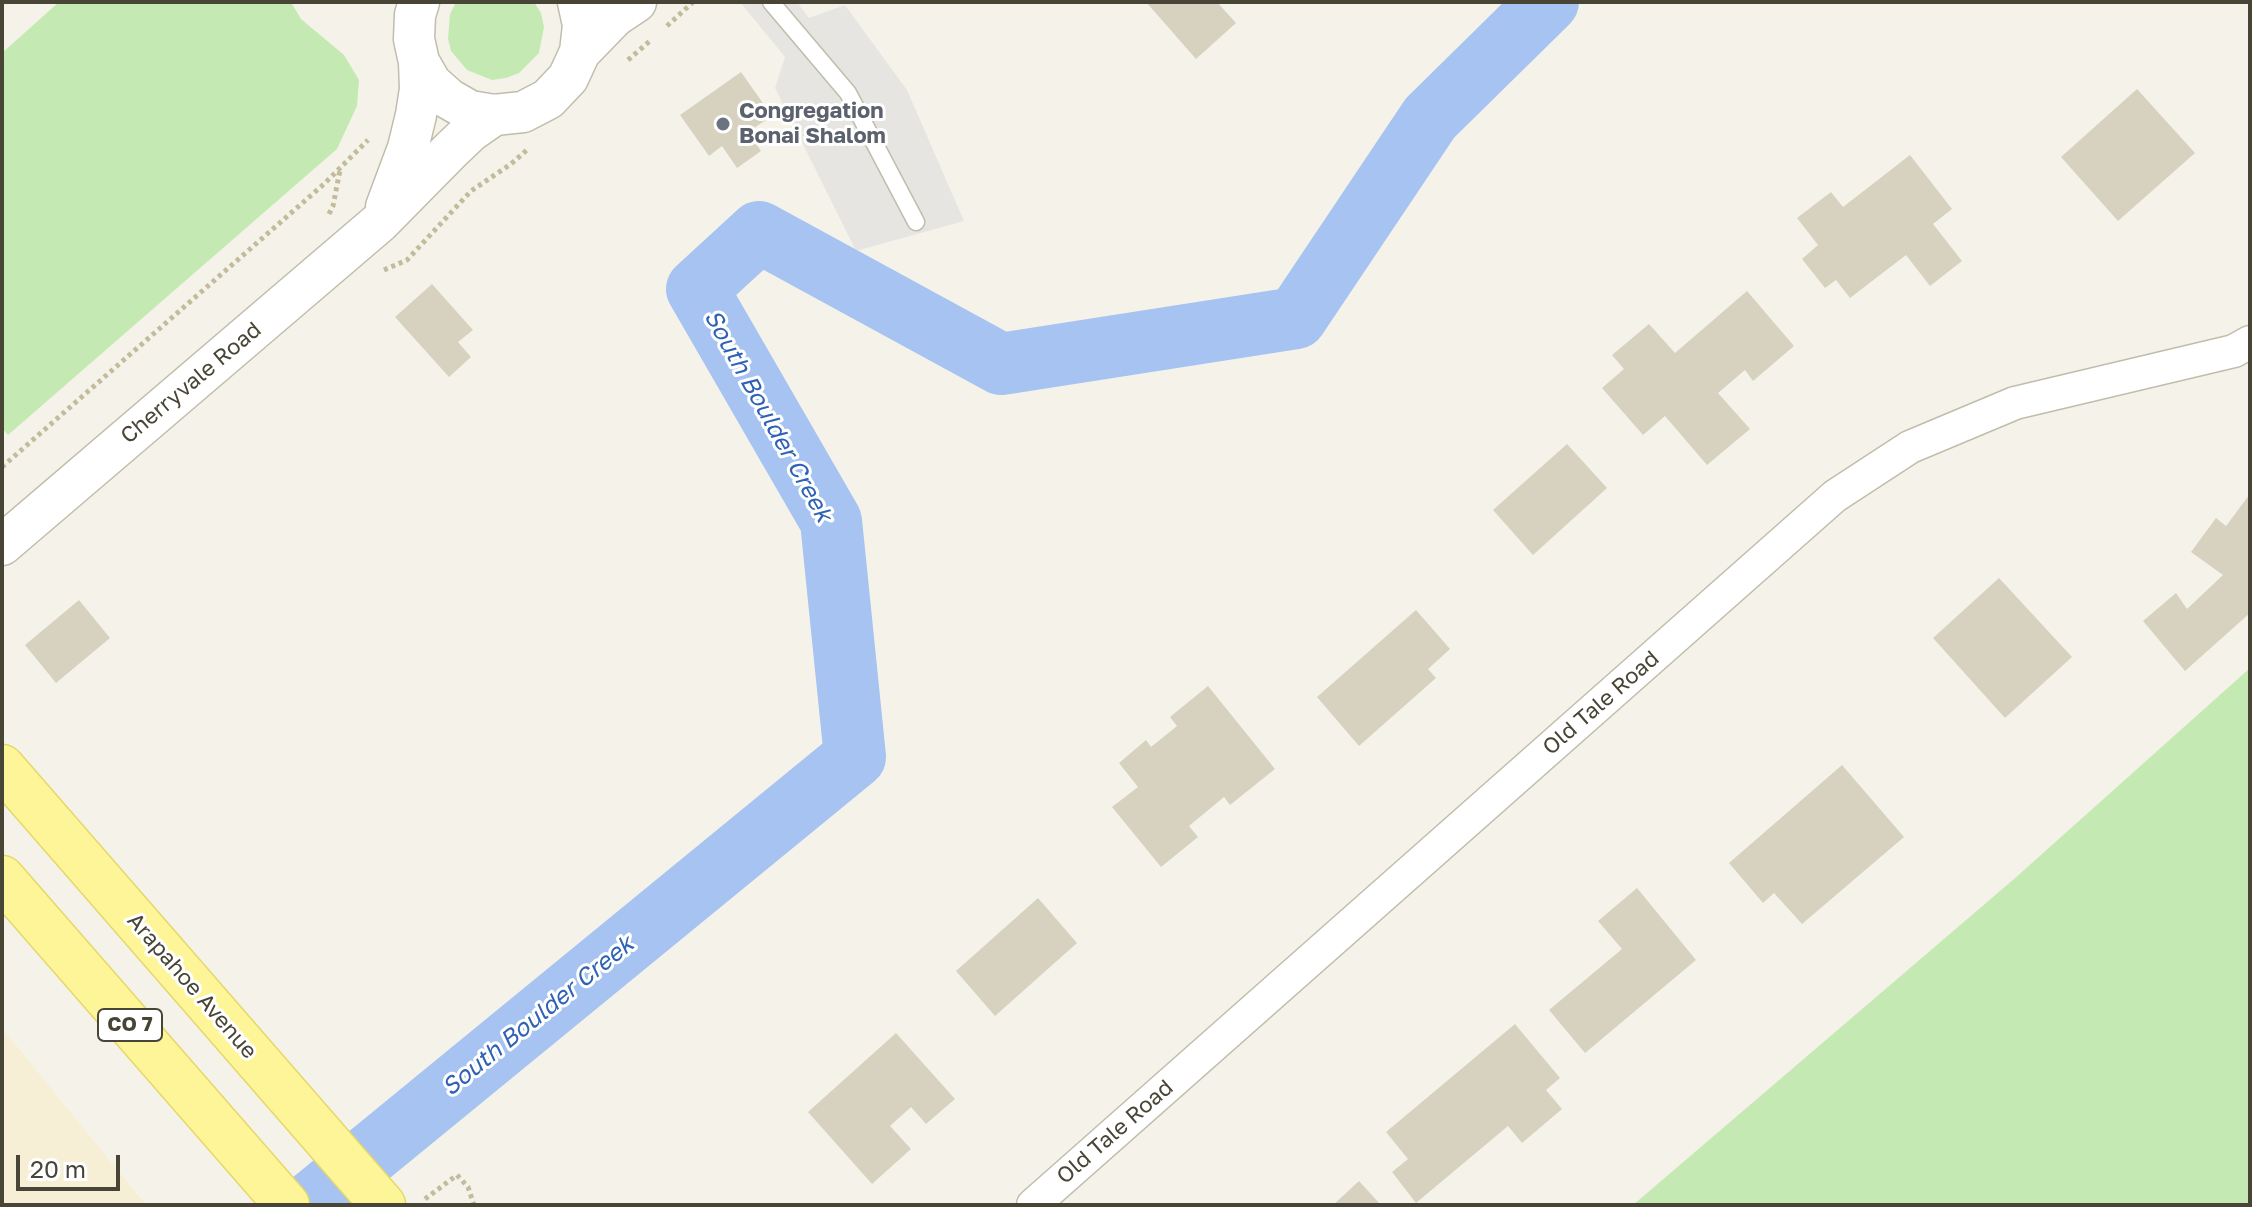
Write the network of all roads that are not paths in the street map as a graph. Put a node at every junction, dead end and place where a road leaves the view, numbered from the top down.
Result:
1 (578, 2) edge
2 (636, 2) edge
3 (771, 2) edge
4 (415, 6) edge
5 (580, 52) junction
6 (419, 62) junction
7 (494, 115) junction
8 (380, 222) junction
9 (916, 222) dead end
10 (2250, 342) edge
11 (2, 545) edge
12 (2, 767) edge
13 (2, 878) edge
14 (287, 1205) edge
15 (383, 1205) edge
16 (1033, 1205) edge

1 - 5 street
2 - 5 street
3 - 9 lane
4 - 6 street, Cherryvale Road
5 - 7 street
6 - 7 street
6 - 8 street, Cherryvale Road
7 - 8 street, Cherryvale Road
8 - 11 street, Cherryvale Road
10 - 16 street, Old Tale Road
12 - 15 main road, Arapahoe Avenue
13 - 14 main road, CO 7

